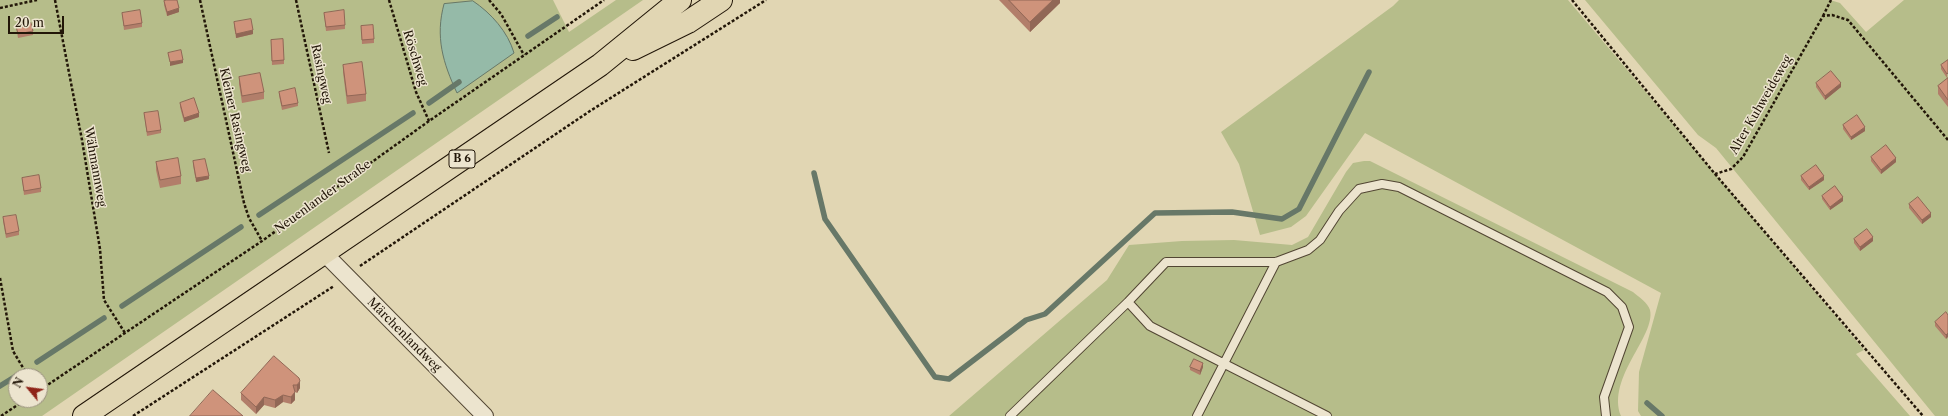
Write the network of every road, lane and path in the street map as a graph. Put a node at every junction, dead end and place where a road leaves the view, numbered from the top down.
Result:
1 (37, 0) edge
2 (55, 0) edge
3 (200, 0) edge
4 (296, 0) edge
5 (389, 0) edge
6 (489, 0) edge
7 (604, 0) edge
8 (680, 0) edge
9 (721, 0) edge
10 (766, 0) edge
11 (1572, 0) edge
12 (1831, 0) edge
13 (0, 8) edge
14 (1823, 16) junction
15 (524, 55) junction
16 (600, 65) junction
17 (429, 121) junction
18 (1948, 140) edge
19 (329, 153) dead end
20 (1715, 174) junction
21 (262, 241) junction
22 (324, 253) junction
23 (1276, 262) junction
24 (346, 276) junction
25 (0, 278) edge
26 (1128, 302) junction
27 (125, 333) junction
28 (1224, 362) junction
29 (23, 368) edge
30 (48, 385) edge
31 (13, 408) edge
32 (1323, 415) edge
33 (1, 416) edge
34 (84, 416) edge
35 (133, 416) edge
36 (485, 416) edge
37 (1010, 416) edge
38 (1197, 416) edge
39 (1606, 416) edge
40 (1923, 416) edge

1 - 13 path
2 - 27 path, Wähmannweg
3 - 21 path, Kleiner Rasingweg
4 - 19 path, Rasingweg
5 - 17 path, Röschweg
6 - 15 path
7 - 15 path, Neuenlander Straße
8 - 16 main road, B 6
9 - 16 main road, B 6
10 - 24 path
11 - 20 path
12 - 14 path, Alter Kuhweideweg
14 - 18 path
14 - 20 path, Alter Kuhweideweg
15 - 17 path, Neuenlander Straße
16 - 22 main road, B 6
17 - 21 path, Neuenlander Straße
20 - 40 path
21 - 27 path, Neuenlander Straße
22 - 24 street, Märchenlandweg
22 - 34 main road, B 6
23 - 26 lane
23 - 28 lane
23 - 39 lane
24 - 35 path
24 - 36 street, Märchenlandweg
25 - 29 path
26 - 28 lane
26 - 37 lane
27 - 30 path, Neuenlander Straße
28 - 32 lane
28 - 38 lane
31 - 33 path

